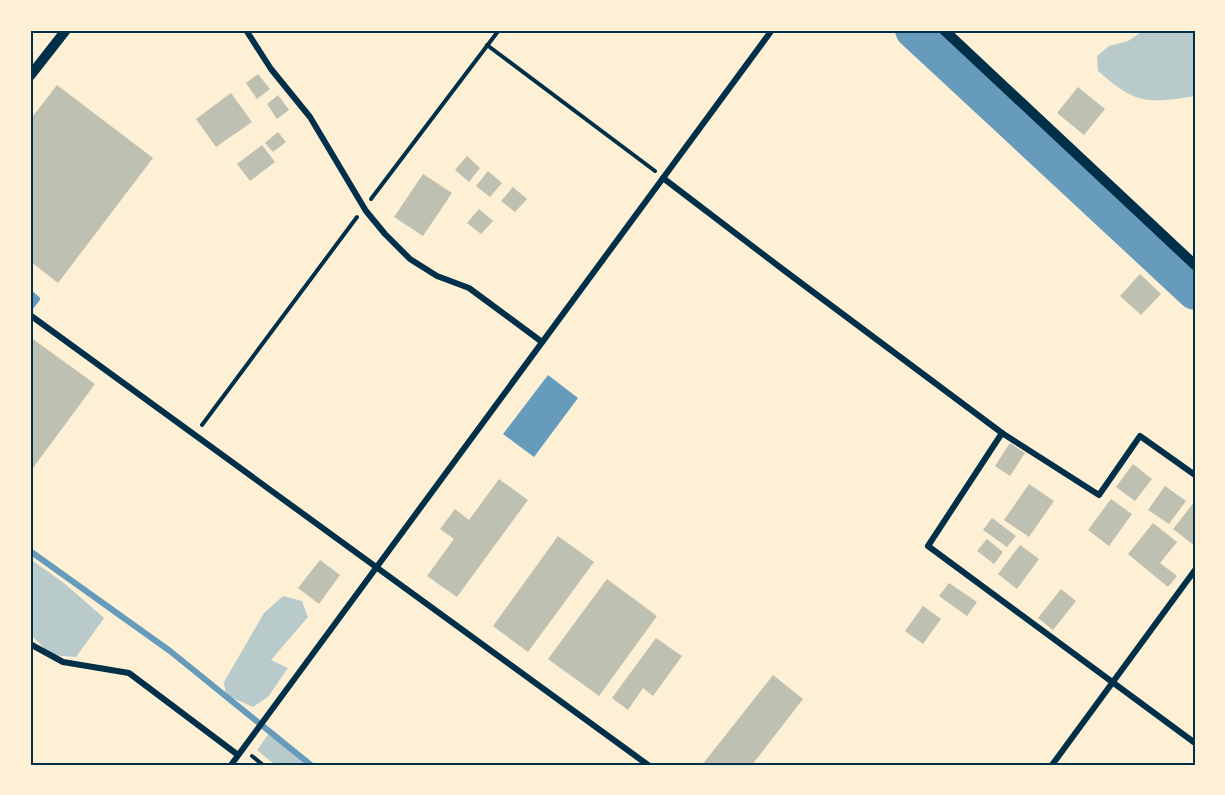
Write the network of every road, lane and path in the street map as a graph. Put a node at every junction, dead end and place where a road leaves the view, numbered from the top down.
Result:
1 (66, 30) edge
2 (246, 30) edge
3 (499, 30) edge
4 (772, 30) edge
5 (944, 30) edge
6 (488, 45) junction
7 (30, 76) edge
8 (663, 178) junction
9 (364, 207) junction
10 (1195, 265) edge
11 (30, 315) edge
12 (542, 342) junction
13 (1002, 433) junction
14 (194, 435) junction
15 (1195, 475) edge
16 (375, 567) junction
17 (1195, 570) edge
18 (30, 644) edge
19 (1112, 682) junction
20 (1195, 743) edge
21 (238, 755) junction
22 (231, 765) edge
23 (648, 765) edge
24 (1052, 765) edge

1 - 7 street
2 - 9 street
3 - 6 path
4 - 8 street
5 - 10 street
6 - 8 path
6 - 9 path
8 - 12 street
8 - 13 street
9 - 12 street
9 - 14 path
11 - 14 street
12 - 16 street
13 - 15 street
13 - 19 street
14 - 16 street
16 - 21 street
16 - 23 street
17 - 19 street
18 - 21 street
19 - 20 street
19 - 24 street
21 - 22 street

